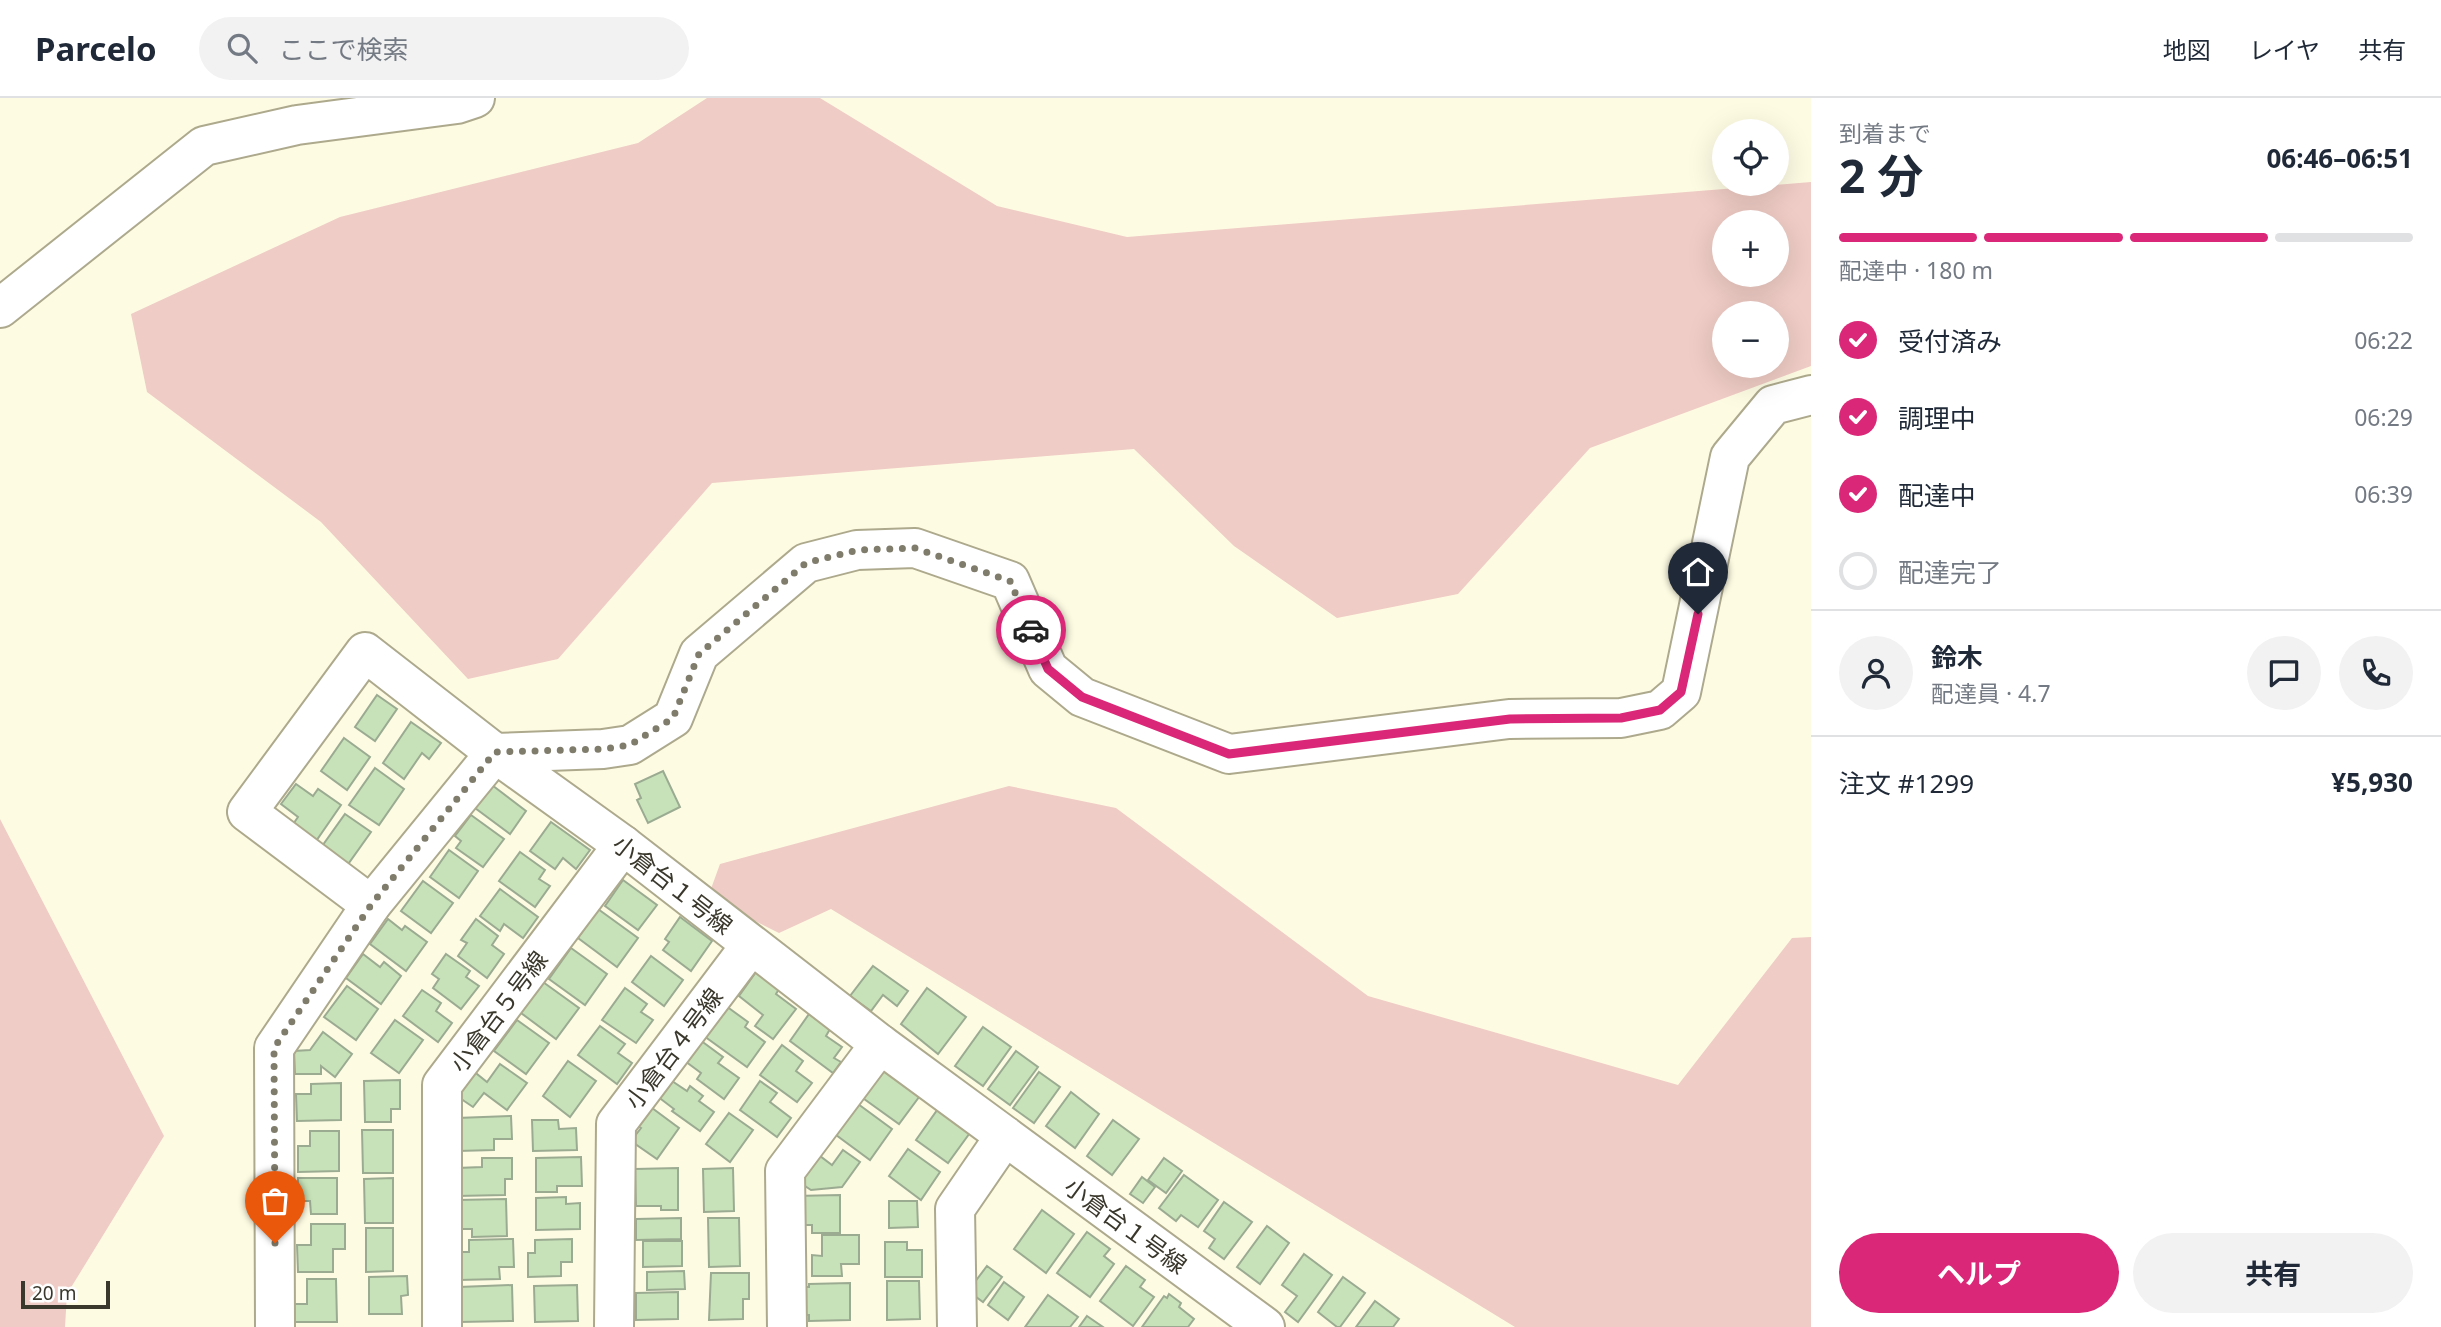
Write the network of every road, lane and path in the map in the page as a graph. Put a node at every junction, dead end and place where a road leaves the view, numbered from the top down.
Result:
1 (475, 98) edge
2 (0, 308) edge
3 (1811, 395) edge
4 (495, 752) junction
5 (623, 845) junction
6 (371, 905) junction
7 (751, 944) junction
8 (880, 1044) junction
9 (1005, 1136) junction
10 (275, 1327) edge
11 (442, 1327) edge
12 (614, 1327) edge
13 (787, 1327) edge
14 (957, 1327) edge
15 (1265, 1327) edge

1 - 2 street
3 - 4 street
4 - 5 street, 小倉台１号線
4 - 6 street
4 - 6 street, 小倉台１号線
5 - 7 street, 小倉台１号線
5 - 11 street, 小倉台５号線
6 - 10 street
7 - 8 street, 小倉台１号線
7 - 12 street, 小倉台４号線
8 - 9 street, 小倉台１号線
8 - 13 street
9 - 14 street
9 - 15 street, 小倉台１号線

